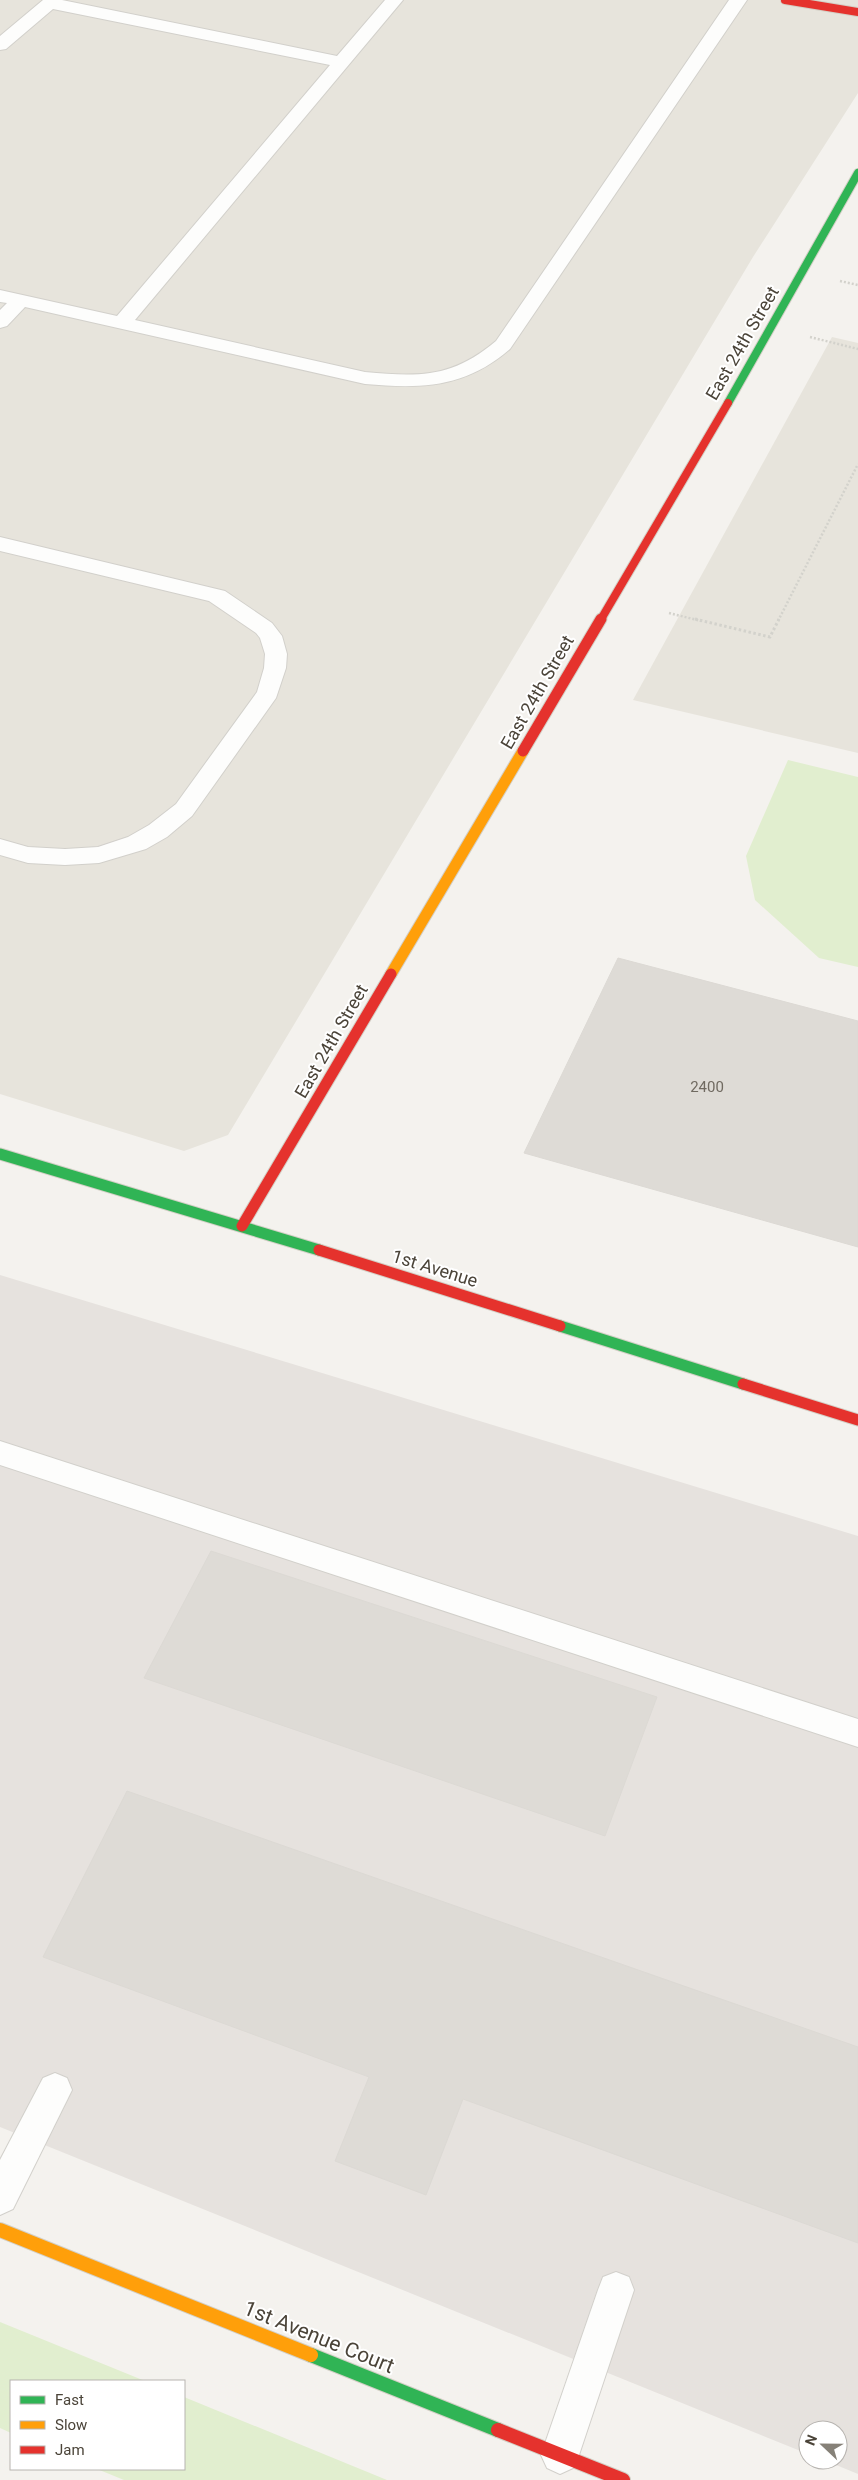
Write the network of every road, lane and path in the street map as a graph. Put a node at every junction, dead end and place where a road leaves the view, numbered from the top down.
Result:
1 (394, 0) edge
2 (738, 0) edge
3 (785, 0) edge
4 (52, 1) edge
5 (858, 12) edge
6 (0, 45) edge
7 (340, 62) junction
8 (858, 173) edge
9 (837, 281) dead end
10 (858, 285) edge
11 (0, 296) edge
12 (20, 300) junction
13 (0, 322) edge
14 (122, 323) junction
15 (808, 336) dead end
16 (858, 349) edge
17 (858, 464) edge
18 (0, 544) edge
19 (669, 614) dead end
20 (0, 847) edge
21 (0, 1154) edge
22 (242, 1226) junction
23 (858, 1420) edge
24 (0, 1453) edge
25 (858, 1732) edge
26 (55, 2090) dead end
27 (0, 2197) edge
28 (0, 2230) edge
29 (616, 2290) dead end
30 (560, 2455) junction
31 (623, 2480) edge

1 - 7 lane
2 - 14 lane
3 - 5 street
4 - 6 lane
4 - 7 lane
7 - 14 lane
8 - 22 street, East 24th Street
9 - 10 path
11 - 12 lane
12 - 13 lane
12 - 14 lane
15 - 16 path
17 - 19 path
18 - 20 lane
21 - 22 street, 1st Avenue
22 - 23 street, 1st Avenue
24 - 25 lane
26 - 27 lane
28 - 30 street, 1st Avenue Court
29 - 30 lane
30 - 31 street, 1st Avenue Court

